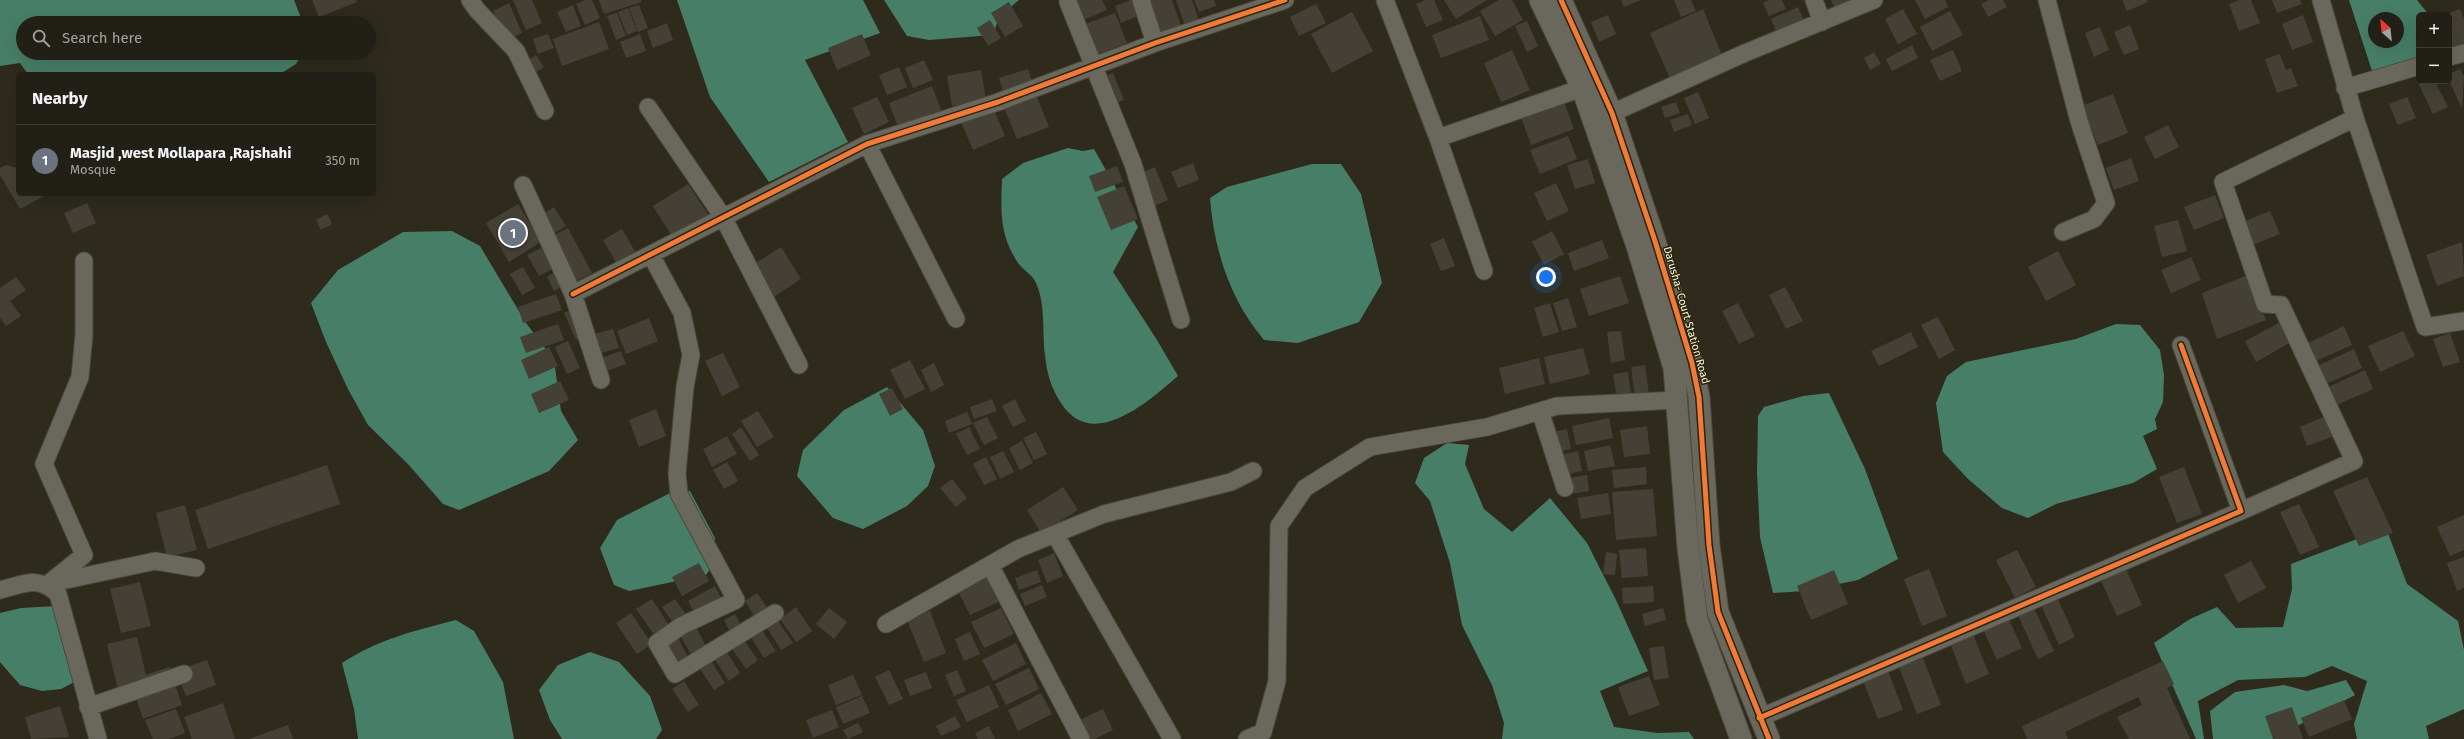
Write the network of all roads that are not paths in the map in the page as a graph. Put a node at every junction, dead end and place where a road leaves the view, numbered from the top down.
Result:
1 (470, 0) edge
2 (1141, 0) edge
3 (1285, 0) edge
4 (1385, 0) edge
5 (1540, 0) edge
6 (1561, 0) edge
7 (1814, 0) edge
8 (1874, 0) edge
9 (2047, 0) edge
10 (2321, 0) edge
11 (1068, 2) dead end
12 (1822, 22) junction
13 (1155, 43) junction
14 (2464, 53) edge
15 (2452, 56) edge
16 (1094, 65) junction
17 (2416, 67) edge
18 (1582, 88) junction
19 (2345, 88) junction
20 (648, 107) dead end
21 (545, 111) dead end
22 (1612, 113) junction
23 (2355, 118) junction
24 (1438, 138) junction
25 (867, 144) junction
26 (523, 185) dead end
27 (723, 217) junction
28 (2063, 232) dead end
29 (651, 255) junction
30 (84, 261) dead end
31 (1484, 271) dead end
32 (573, 294) junction
33 (956, 319) dead end
34 (1180, 320) dead end
35 (2464, 321) edge
36 (2181, 345) dead end
37 (800, 365) dead end
38 (601, 380) dead end
39 (1678, 400) junction
40 (1540, 411) junction
41 (1254, 471) dead end
42 (1565, 488) dead end
43 (2241, 511) junction
44 (1056, 536) junction
45 (990, 565) junction
46 (196, 568) dead end
47 (48, 584) junction
48 (0, 590) edge
49 (775, 613) dead end
50 (886, 624) dead end
51 (184, 674) dead end
52 (88, 707) junction
53 (1759, 718) junction
54 (98, 739) edge
55 (1081, 739) edge
56 (1172, 739) edge
57 (1247, 739) edge
58 (1741, 739) edge
59 (1769, 739) edge

1 - 21 street
2 - 13 street
3 - 13 street
4 - 24 street
5 - 18 street
6 - 22 street, Darusha- Court Station Road
7 - 12 street
8 - 12 street
9 - 28 street
10 - 19 street
11 - 16 street
12 - 22 street
13 - 16 street
14 - 15 street
16 - 25 street
16 - 34 street
17 - 19 street
18 - 24 street
18 - 39 street
19 - 23 street
20 - 27 street
22 - 53 street, Darusha- Court Station Road
23 - 35 street
23 - 43 street
24 - 31 street
25 - 27 street
25 - 33 street
26 - 32 street
27 - 29 street
27 - 37 street
29 - 32 street
29 - 49 street
30 - 47 street
32 - 38 street
36 - 43 street
39 - 40 street
39 - 58 street
40 - 42 street
40 - 57 street
41 - 44 street
43 - 53 street
44 - 45 street
44 - 56 street
45 - 50 street
45 - 55 street
46 - 47 street
47 - 48 street
47 - 52 street
51 - 52 street
52 - 54 street
53 - 59 street, Darusha- Court Station Road

